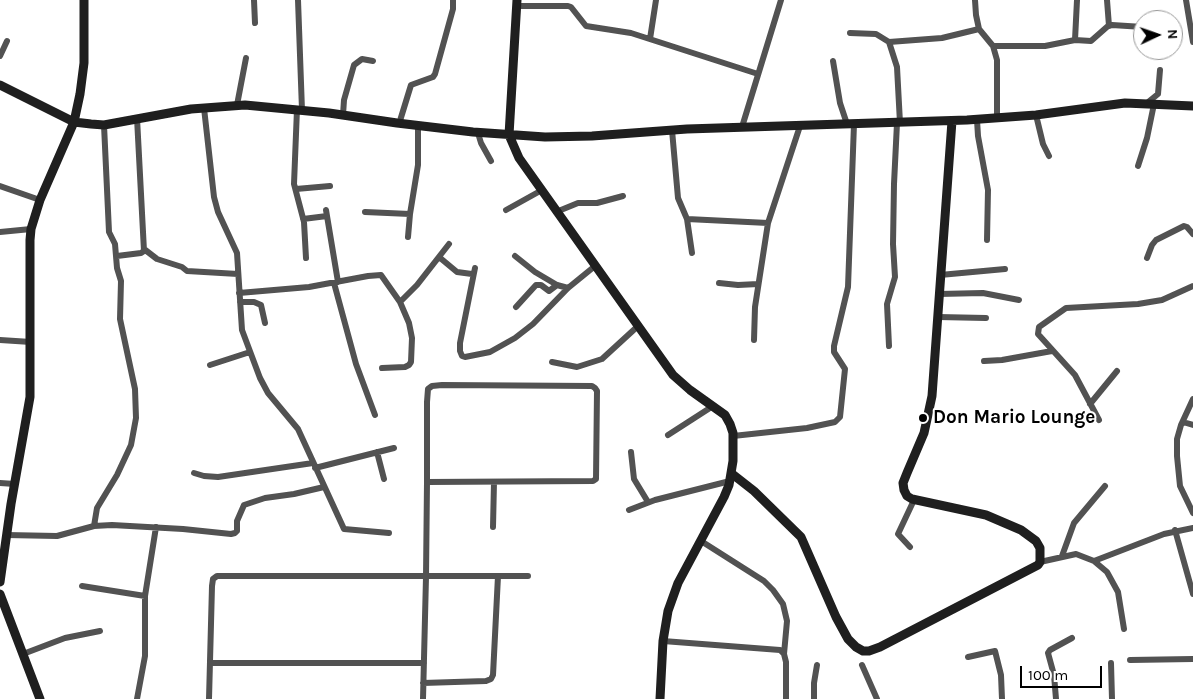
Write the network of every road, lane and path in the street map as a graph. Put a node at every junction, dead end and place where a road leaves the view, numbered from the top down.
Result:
1 (84, 0) edge
2 (254, 0) edge
3 (298, 0) edge
4 (453, 0) edge
5 (656, 0) edge
6 (781, 0) edge
7 (975, 0) edge
8 (1077, 0) edge
9 (1107, 0) edge
10 (1186, 0) edge
11 (517, 3) edge
12 (255, 23) dead end
13 (1109, 26) junction
14 (1133, 27) edge
15 (979, 29) junction
16 (850, 33) dead end
17 (650, 39) junction
18 (1075, 40) junction
19 (6, 41) dead end
20 (889, 42) junction
21 (1193, 42) edge
22 (993, 46) junction
23 (0, 56) edge
24 (246, 58) dead end
25 (373, 60) dead end
26 (833, 61) dead end
27 (1160, 70) dead end
28 (758, 74) junction
29 (0, 85) edge
30 (1150, 103) junction
31 (237, 105) junction
32 (1193, 106) edge
33 (204, 108) junction
34 (300, 109) junction
35 (1036, 114) junction
36 (343, 115) junction
37 (138, 118) junction
38 (997, 118) junction
39 (977, 120) junction
40 (952, 121) junction
41 (74, 122) junction
42 (899, 123) junction
43 (400, 124) junction
44 (851, 124) junction
45 (104, 125) junction
46 (418, 126) junction
47 (800, 126) junction
48 (742, 127) junction
49 (672, 130) junction
50 (478, 133) junction
51 (509, 135) junction
52 (1049, 156) dead end
53 (491, 161) dead end
54 (1138, 166) dead end
55 (0, 186) edge
56 (330, 186) dead end
57 (296, 189) junction
58 (542, 190) junction
59 (623, 196) dead end
60 (40, 200) junction
61 (506, 210) dead end
62 (365, 212) dead end
63 (556, 212) junction
64 (410, 214) junction
65 (303, 219) junction
66 (687, 219) junction
67 (768, 223) junction
68 (31, 229) junction
69 (0, 232) edge
70 (1193, 234) edge
71 (408, 237) dead end
72 (987, 240) dead end
73 (450, 244) dead end
74 (144, 249) junction
75 (692, 253) dead end
76 (117, 256) junction
77 (515, 256) dead end
78 (439, 257) junction
79 (306, 258) dead end
80 (1147, 258) dead end
81 (595, 266) junction
82 (1005, 270) dead end
83 (238, 274) junction
84 (940, 274) junction
85 (336, 282) junction
86 (719, 283) dead end
87 (758, 284) junction
88 (557, 285) junction
89 (1193, 286) edge
90 (568, 288) junction
91 (239, 293) junction
92 (939, 294) junction
93 (1019, 300) dead end
94 (240, 302) junction
95 (400, 302) junction
96 (516, 307) dead end
97 (938, 317) junction
98 (986, 318) dead end
99 (265, 323) dead end
100 (638, 326) junction
101 (0, 340) edge
102 (754, 340) dead end
103 (31, 342) junction
104 (889, 346) dead end
105 (1052, 351) junction
106 (250, 352) junction
107 (984, 361) dead end
108 (552, 362) dead end
109 (210, 364) dead end
110 (382, 368) dead end
111 (1117, 371) dead end
112 (1193, 400) edge
113 (1090, 404) junction
114 (714, 406) junction
115 (375, 415) dead end
116 (1099, 420) dead end
117 (1182, 422) junction
118 (1193, 425) edge
119 (668, 435) dead end
120 (733, 436) junction
121 (394, 448) dead end
122 (377, 452) junction
123 (631, 452) dead end
124 (314, 465) junction
125 (194, 473) dead end
126 (731, 477) junction
127 (384, 479) dead end
128 (427, 482) junction
129 (494, 482) junction
130 (0, 483) edge
131 (15, 484) junction
132 (1105, 486) dead end
133 (324, 487) junction
134 (914, 500) junction
135 (648, 502) junction
136 (629, 510) dead end
137 (1193, 513) edge
138 (94, 526) junction
139 (156, 527) junction
140 (494, 527) dead end
141 (1193, 528) edge
142 (1175, 530) junction
143 (389, 533) dead end
144 (6, 535) junction
145 (701, 540) junction
146 (910, 547) dead end
147 (1062, 556) junction
148 (1094, 560) junction
149 (1040, 562) junction
150 (498, 576) junction
151 (528, 576) dead end
152 (426, 577) junction
153 (0, 582) edge
154 (82, 586) dead end
155 (0, 594) edge
156 (1193, 594) edge
157 (145, 596) junction
158 (1124, 629) dead end
159 (100, 631) dead end
160 (1072, 638) dead end
161 (663, 641) junction
162 (23, 654) junction
163 (784, 654) junction
164 (968, 657) dead end
165 (1193, 659) edge
166 (1130, 660) dead end
167 (424, 663) junction
168 (210, 664) junction
169 (1111, 664) dead end
170 (817, 665) dead end
171 (862, 665) dead end
172 (423, 683) junction
173 (40, 699) edge
174 (137, 699) edge
175 (209, 699) edge
176 (423, 699) edge
177 (660, 699) edge
178 (786, 699) edge
179 (814, 699) edge
180 (877, 699) edge
181 (1002, 699) edge
182 (1056, 699) edge
183 (1112, 699) edge

1 - 41 street
2 - 12 street
3 - 34 street
4 - 43 street
5 - 17 street
6 - 28 street
7 - 15 street
8 - 18 street
9 - 13 street
10 - 21 street
11 - 17 street
11 - 51 street
13 - 14 street
13 - 18 street
15 - 20 street
15 - 22 street
16 - 20 street
17 - 28 street
18 - 22 street
19 - 23 street
20 - 42 street
22 - 38 street
24 - 31 street
25 - 36 street
26 - 44 street
27 - 30 street
28 - 48 street
29 - 41 street
30 - 32 street
30 - 35 street
30 - 54 street
31 - 33 street
31 - 34 street
33 - 37 street
33 - 83 street
34 - 36 street
34 - 57 street
35 - 38 street
35 - 52 street
36 - 43 street
37 - 45 street
37 - 74 street
38 - 39 street
39 - 40 street
39 - 72 street
40 - 42 street
40 - 84 street
41 - 45 street
41 - 60 street
42 - 44 street
42 - 104 street
43 - 46 street
44 - 47 street
44 - 120 street
45 - 76 street
46 - 50 street
46 - 64 street
47 - 48 street
47 - 67 street
48 - 49 street
49 - 51 street
49 - 66 street
50 - 51 street
50 - 53 street
51 - 58 street
55 - 60 street
56 - 57 street
57 - 65 street
58 - 61 street
58 - 63 street
59 - 63 street
60 - 68 street
62 - 64 street
63 - 81 street
64 - 71 street
65 - 79 street
65 - 85 street
66 - 67 street
66 - 75 street
67 - 87 street
68 - 69 street
68 - 103 street
70 - 80 street
73 - 78 street
74 - 76 street
74 - 83 street
76 - 138 street
77 - 88 street
78 - 90 street
78 - 95 street
81 - 90 street
81 - 100 street
82 - 84 street
83 - 91 street
84 - 92 street
85 - 91 street
85 - 95 street
85 - 115 street
86 - 87 street
87 - 102 street
88 - 90 street
88 - 96 street
89 - 105 street
91 - 94 street
92 - 93 street
92 - 97 street
94 - 99 street
94 - 106 street
95 - 110 street
97 - 98 street
97 - 134 street
100 - 108 street
100 - 114 street
101 - 103 street
103 - 131 street
105 - 107 street
105 - 113 street
106 - 109 street
106 - 124 street
111 - 113 street
112 - 117 street
113 - 116 street
114 - 119 street
114 - 120 street
117 - 118 street
117 - 137 street
120 - 126 street
121 - 122 street
122 - 124 street
122 - 127 street
123 - 135 street
124 - 125 street
124 - 133 street
126 - 135 street
126 - 145 street
126 - 149 street
128 - 129 street
128 - 129 street
128 - 152 street
129 - 140 street
130 - 131 street
131 - 144 street
132 - 147 street
133 - 139 street
133 - 143 street
134 - 146 street
134 - 149 street
135 - 136 street
138 - 139 street
138 - 144 street
139 - 157 street
141 - 142 street
142 - 148 street
142 - 156 street
144 - 153 street
145 - 161 street
145 - 163 street
147 - 148 street
147 - 149 street
148 - 158 street
150 - 151 street
150 - 152 street
150 - 172 street
152 - 167 street
152 - 168 street
154 - 157 street
155 - 162 street
157 - 174 street
159 - 162 street
160 - 182 street
161 - 163 street
161 - 177 street
162 - 173 street
163 - 178 street
164 - 181 street
165 - 166 street
167 - 168 street
167 - 172 street
168 - 175 street
169 - 183 street
170 - 179 street
171 - 180 street
172 - 176 street

